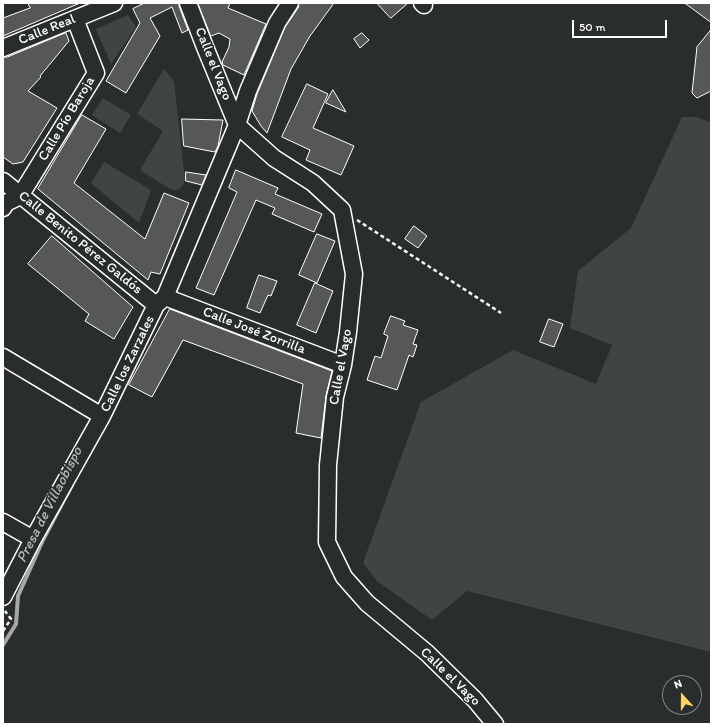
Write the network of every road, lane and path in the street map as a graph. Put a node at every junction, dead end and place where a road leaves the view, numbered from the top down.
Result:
1 (114, 3) edge
2 (188, 3) edge
3 (290, 3) edge
4 (75, 19) junction
5 (3, 48) edge
6 (238, 124) junction
7 (3, 181) edge
8 (20, 196) junction
9 (3, 208) edge
10 (342, 210) junction
11 (161, 301) junction
12 (501, 313) dead end
13 (3, 357) edge
14 (343, 364) junction
15 (102, 416) junction
16 (3, 522) edge
17 (33, 539) junction
18 (3, 597) edge
19 (3, 609) edge
20 (3, 631) edge
21 (495, 724) edge

1 - 4 street, Calle Real
2 - 6 street, Calle el Vago
3 - 6 street, Calle los Zarzales
4 - 5 street, Calle Real
4 - 8 street, Calle Pío Baroja
6 - 10 street, Calle el Vago
6 - 11 street, Calle los Zarzales
7 - 8 street, Calle Benito Pérez Galdós
8 - 9 street, Calle Pío Baroja
8 - 11 street, Calle Benito Pérez Galdós
10 - 12 path
10 - 14 street, Calle el Vago
11 - 14 street, Calle José Zorrilla
11 - 15 street, Calle los Zarzales
13 - 15 street
14 - 21 street, Calle el Vago
15 - 17 street, Calle los Zarzales
16 - 17 street
17 - 18 street, Calle los Zarzales
19 - 20 path

